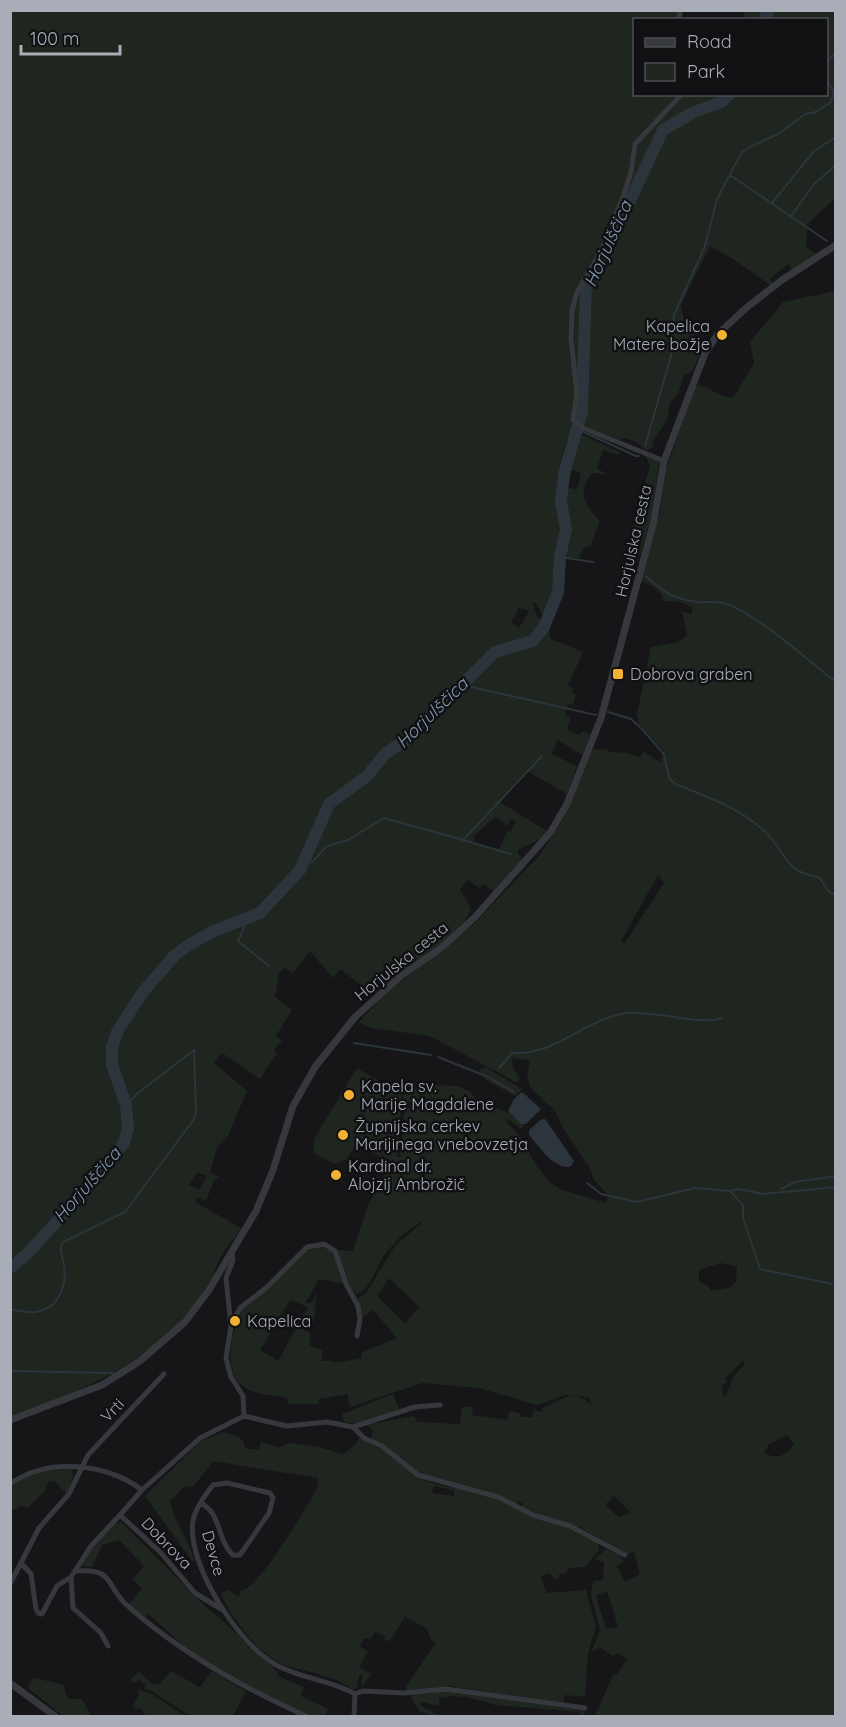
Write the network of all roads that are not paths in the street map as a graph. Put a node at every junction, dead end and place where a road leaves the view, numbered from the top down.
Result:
1 (680, 96) edge
2 (836, 245) edge
3 (664, 461) junction
4 (232, 1251) junction
5 (231, 1326) junction
6 (357, 1336) dead end
7 (164, 1374) dead end
8 (441, 1405) dead end
9 (244, 1416) junction
10 (10, 1420) edge
11 (353, 1427) junction
12 (82, 1467) junction
13 (10, 1484) edge
14 (142, 1491) junction
15 (201, 1503) junction
16 (120, 1515) junction
17 (625, 1555) dead end
18 (22, 1564) junction
19 (75, 1570) junction
20 (71, 1577) junction
21 (10, 1584) edge
22 (220, 1609) junction
23 (108, 1646) dead end
24 (10, 1683) edge
25 (356, 1694) junction
26 (585, 1708) dead end
27 (55, 1716) edge
28 (306, 1716) edge
29 (354, 1716) edge

1 - 3 street
2 - 3 street, Horjulska cesta
3 - 4 street, Horjulska cesta
4 - 5 street
4 - 10 street, Horjulska cesta
5 - 6 street
5 - 9 street
7 - 12 street, Vrti
8 - 11 street
9 - 11 street
9 - 14 street, Dobrova
11 - 17 street
12 - 13 street
12 - 14 street
12 - 18 street
14 - 16 street, Dobrova
15 - 15 street, Devce
15 - 22 street, Devce
16 - 19 street
16 - 22 street, Dobrova
18 - 20 street
18 - 21 street
19 - 20 street
19 - 28 street
20 - 23 street
22 - 25 street
24 - 27 street
25 - 26 street
25 - 29 street

